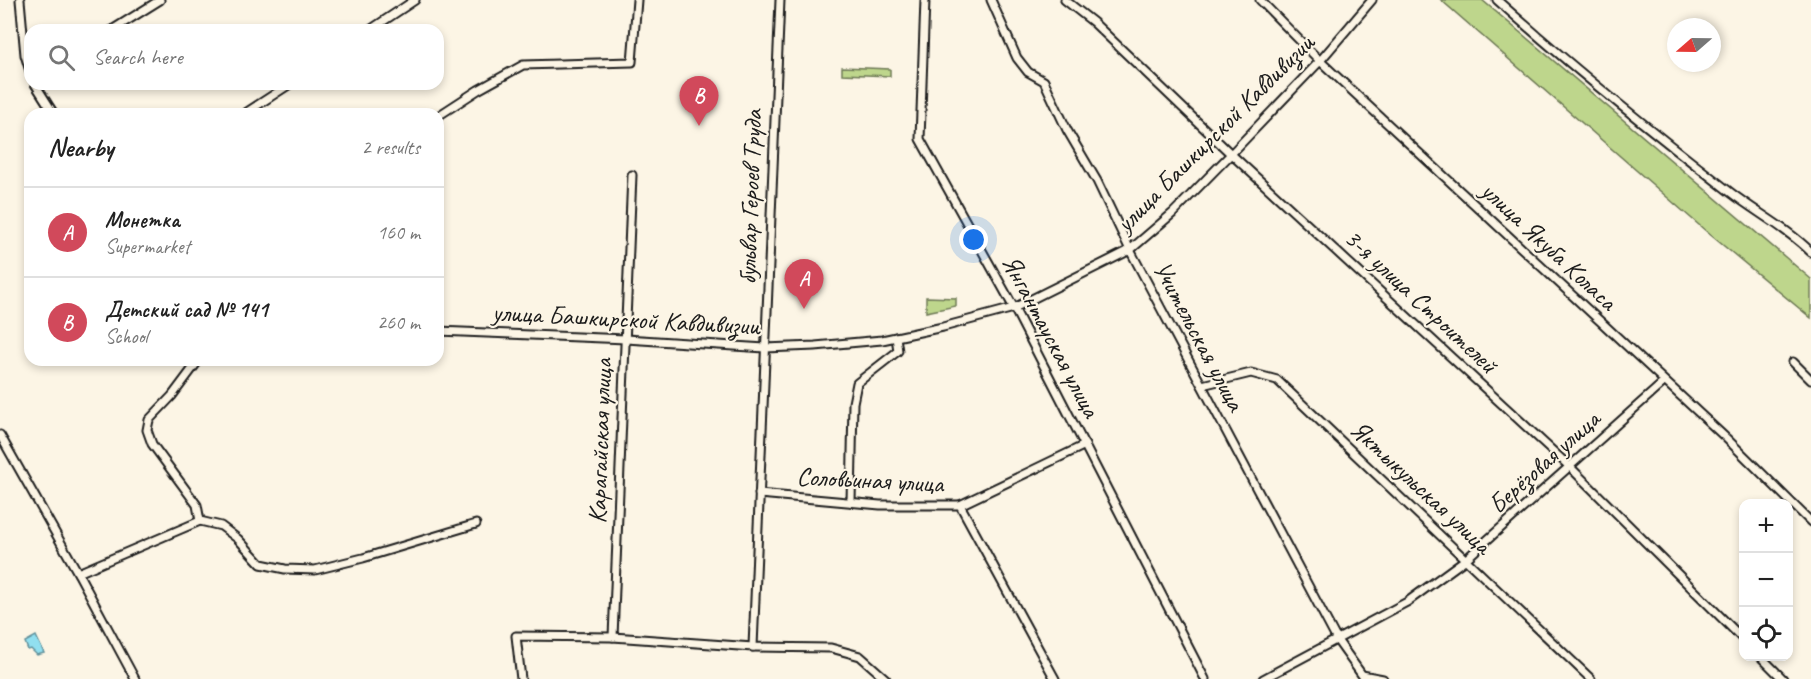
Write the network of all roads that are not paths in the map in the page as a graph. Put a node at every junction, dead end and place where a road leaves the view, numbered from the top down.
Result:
1 (20, 0) edge
2 (160, 0) edge
3 (415, 0) edge
4 (637, 0) edge
5 (780, 0) edge
6 (925, 0) edge
7 (991, 0) edge
8 (1065, 0) edge
9 (1260, 0) edge
10 (1372, 0) edge
11 (1497, 0) edge
12 (122, 24) edge
13 (379, 24) edge
14 (24, 43) edge
15 (1320, 61) junction
16 (40, 90) edge
17 (281, 90) edge
18 (50, 108) edge
19 (253, 108) edge
20 (444, 112) edge
21 (1231, 154) junction
22 (632, 175) dead end
23 (1130, 250) junction
24 (1811, 252) edge
25 (1014, 308) junction
26 (444, 331) edge
27 (896, 337) junction
28 (626, 339) junction
29 (765, 348) junction
30 (1793, 362) dead end
31 (194, 366) edge
32 (1811, 380) edge
33 (1664, 382) junction
34 (1202, 385) junction
35 (0, 435) edge
36 (1085, 445) junction
37 (1570, 467) junction
38 (759, 494) junction
39 (850, 502) junction
40 (960, 505) junction
41 (200, 521) junction
42 (1811, 522) edge
43 (476, 524) dead end
44 (1466, 559) junction
45 (78, 573) junction
46 (1739, 636) edge
47 (613, 637) junction
48 (1337, 640) junction
49 (753, 646) junction
50 (1764, 661) edge
51 (1589, 678) edge
52 (135, 679) edge
53 (521, 679) edge
54 (886, 679) edge
55 (1055, 679) edge
56 (1206, 679) edge
57 (1263, 679) edge
58 (1383, 679) edge
59 (1783, 679) edge

1 - 14 street
2 - 12 street
3 - 13 street
4 - 20 street
5 - 29 street, бульвар Героев Труда
6 - 25 street, Янгантауская улица
7 - 23 street, Учительская улица
8 - 21 street, 3-я улица Строителей
9 - 15 street, улица Якуба Коласа
10 - 15 street, улица Башкирской Кавдивизии
11 - 24 street
15 - 21 street, улица Башкирской Кавдивизии
15 - 33 street, улица Якуба Коласа
16 - 18 street
17 - 19 street
21 - 23 street, улица Башкирской Кавдивизии
21 - 37 street, 3-я улица Строителей
22 - 28 street, Карагайская улица
23 - 25 street, улица Башкирской Кавдивизии
23 - 34 street, Учительская улица
25 - 27 street, улица Башкирской Кавдивизии
25 - 36 street, Янгантауская улица
26 - 28 street, улица Башкирской Кавдивизии
27 - 29 street, улица Башкирской Кавдивизии
27 - 39 street
28 - 29 street, улица Башкирской Кавдивизии
28 - 47 street, Карагайская улица
29 - 38 street, бульвар Героев Труда
30 - 32 street
31 - 41 street
33 - 37 street, Берёзовая улица
33 - 42 street, улица Якуба Коласа
34 - 44 street, Яктыкульская улица
34 - 48 street, Учительская улица
35 - 45 street
36 - 40 street
36 - 56 street, Янгантауская улица
37 - 44 street, Берёзовая улица
37 - 46 street, 3-я улица Строителей
38 - 39 street, Соловьиная улица
38 - 49 street, бульвар Героев Труда
39 - 40 street, Соловьиная улица
40 - 55 street, Соловьиная улица
41 - 43 street
41 - 45 street
44 - 48 street, Берёзовая улица
44 - 51 street, Яктыкульская улица
45 - 52 street
47 - 49 street
47 - 53 street
48 - 57 street, Берёзовая улица
48 - 58 street, Учительская улица
49 - 54 street
50 - 59 street

